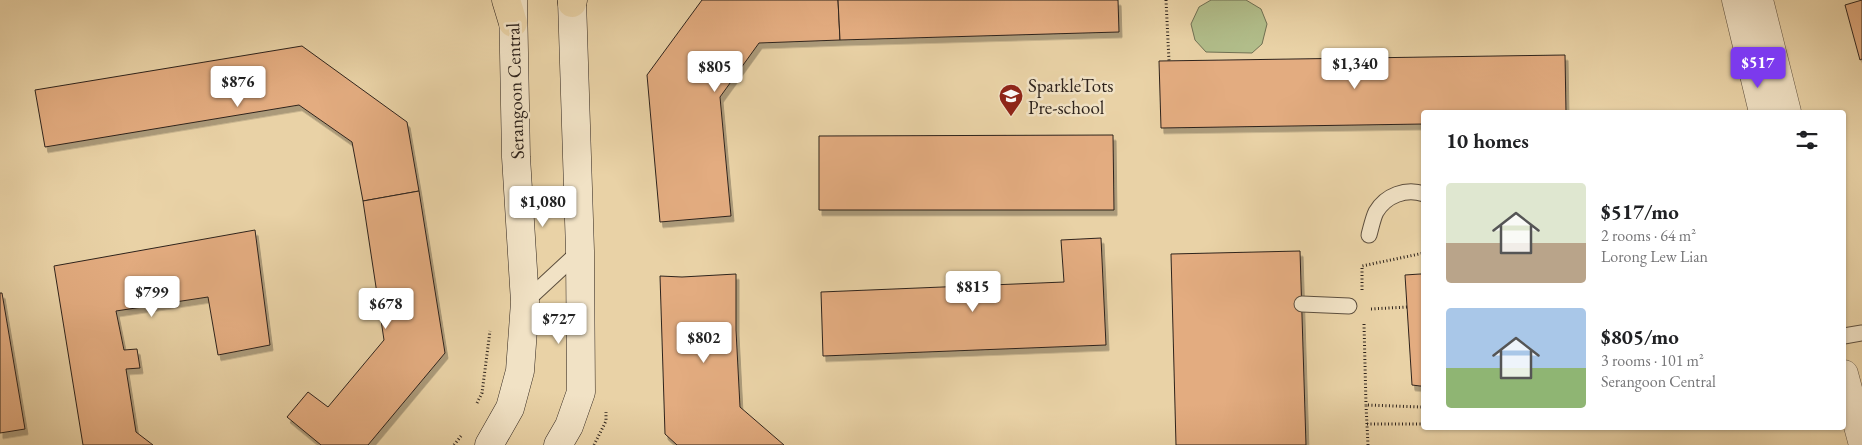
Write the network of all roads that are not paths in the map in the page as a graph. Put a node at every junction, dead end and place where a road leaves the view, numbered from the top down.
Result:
1 (1736, 0) edge
2 (1759, 0) edge
3 (572, 1) edge
4 (511, 8) edge
5 (1771, 54) junction
6 (1762, 110) edge
7 (1778, 110) edge
8 (1785, 110) edge
9 (1421, 193) edge
10 (1369, 235) dead end
11 (580, 251) junction
12 (525, 302) junction
13 (1302, 304) dead end
14 (1356, 307) road end
15 (1862, 333) edge
16 (1846, 336) edge
17 (1851, 378) edge
18 (1862, 441) edge
19 (489, 445) edge
20 (558, 445) edge

1 - 6 main road
2 - 5 main road
3 - 11 main road
4 - 12 main road, Serangoon Central
5 - 7 main road
5 - 8 main road
9 - 10 lane
11 - 12 lane
11 - 20 main road
12 - 19 main road, Serangoon Central
13 - 14 lane
15 - 16 lane
17 - 18 main road

